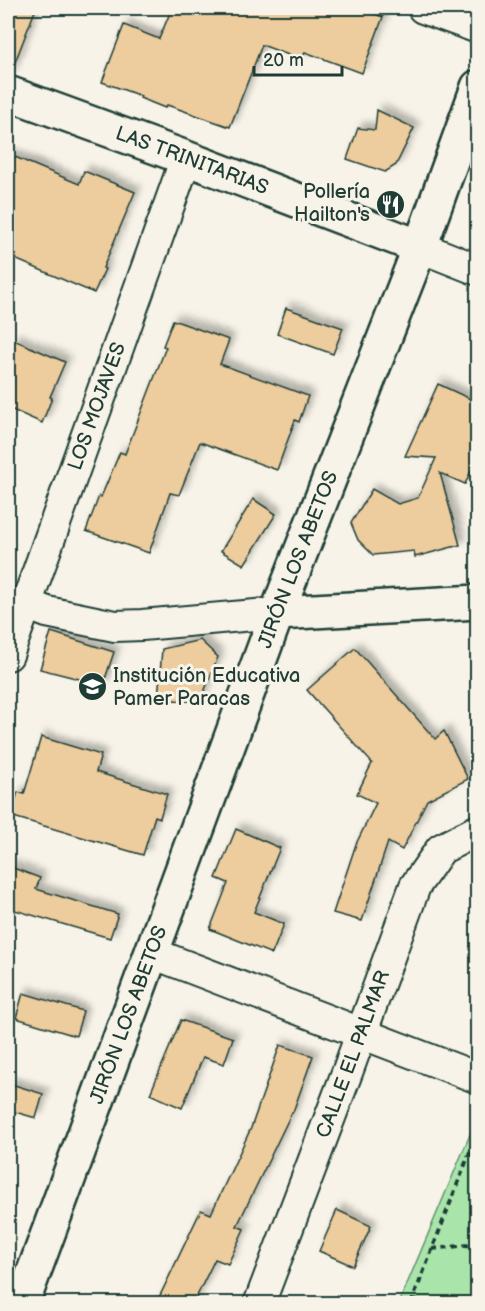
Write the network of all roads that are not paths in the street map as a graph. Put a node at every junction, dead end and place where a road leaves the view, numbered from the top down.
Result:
1 (423, 8) edge
2 (477, 28) edge
3 (477, 87) edge
4 (8, 93) edge
5 (186, 158) junction
6 (420, 247) junction
7 (477, 270) edge
8 (477, 602) edge
9 (26, 604) junction
10 (277, 613) junction
11 (8, 655) edge
12 (477, 830) edge
13 (152, 953) junction
14 (361, 1033) junction
15 (477, 1078) edge
16 (22, 1304) edge
17 (259, 1304) edge

1 - 2 street
3 - 6 street, JIRÓN LOS ABETOS
4 - 5 street, LAS TRINITARIAS
5 - 6 street, LAS TRINITARIAS
5 - 9 street, LOS MOJAVES
6 - 7 street, LAS TRINITARIAS
6 - 10 street, JIRÓN LOS ABETOS
8 - 10 street
9 - 10 street
9 - 11 street, LOS MOJAVES
10 - 13 street, JIRÓN LOS ABETOS
12 - 14 street, CALLE EL PALMAR
13 - 14 street
13 - 16 street, JIRÓN LOS ABETOS
14 - 15 street
14 - 17 street, CALLE EL PALMAR

